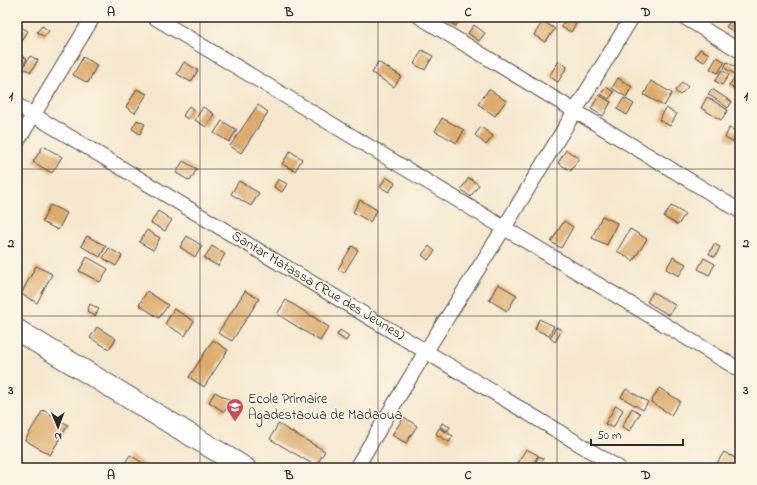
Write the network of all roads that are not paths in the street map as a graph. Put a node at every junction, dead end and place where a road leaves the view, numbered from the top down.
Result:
1 (93, 17) edge
2 (154, 17) edge
3 (420, 17) edge
4 (632, 17) edge
5 (684, 17) edge
6 (740, 51) edge
7 (17, 105) edge
8 (575, 111) junction
9 (33, 115) junction
10 (17, 142) edge
11 (740, 211) edge
12 (504, 228) junction
13 (17, 330) edge
14 (426, 351) junction
15 (740, 370) edge
16 (245, 468) edge
17 (356, 468) edge
18 (619, 468) edge

1 - 9 street
2 - 12 street
3 - 8 street
4 - 8 street
5 - 6 street
7 - 9 street, Santar Matassa (Rue des Jeunes)
8 - 11 street
8 - 12 street
9 - 10 street
9 - 14 street, Santar Matassa (Rue des Jeunes)
12 - 14 street
12 - 15 street
13 - 16 highway
14 - 17 street
14 - 18 street, Santar Matassa (Rue des Jeunes)

